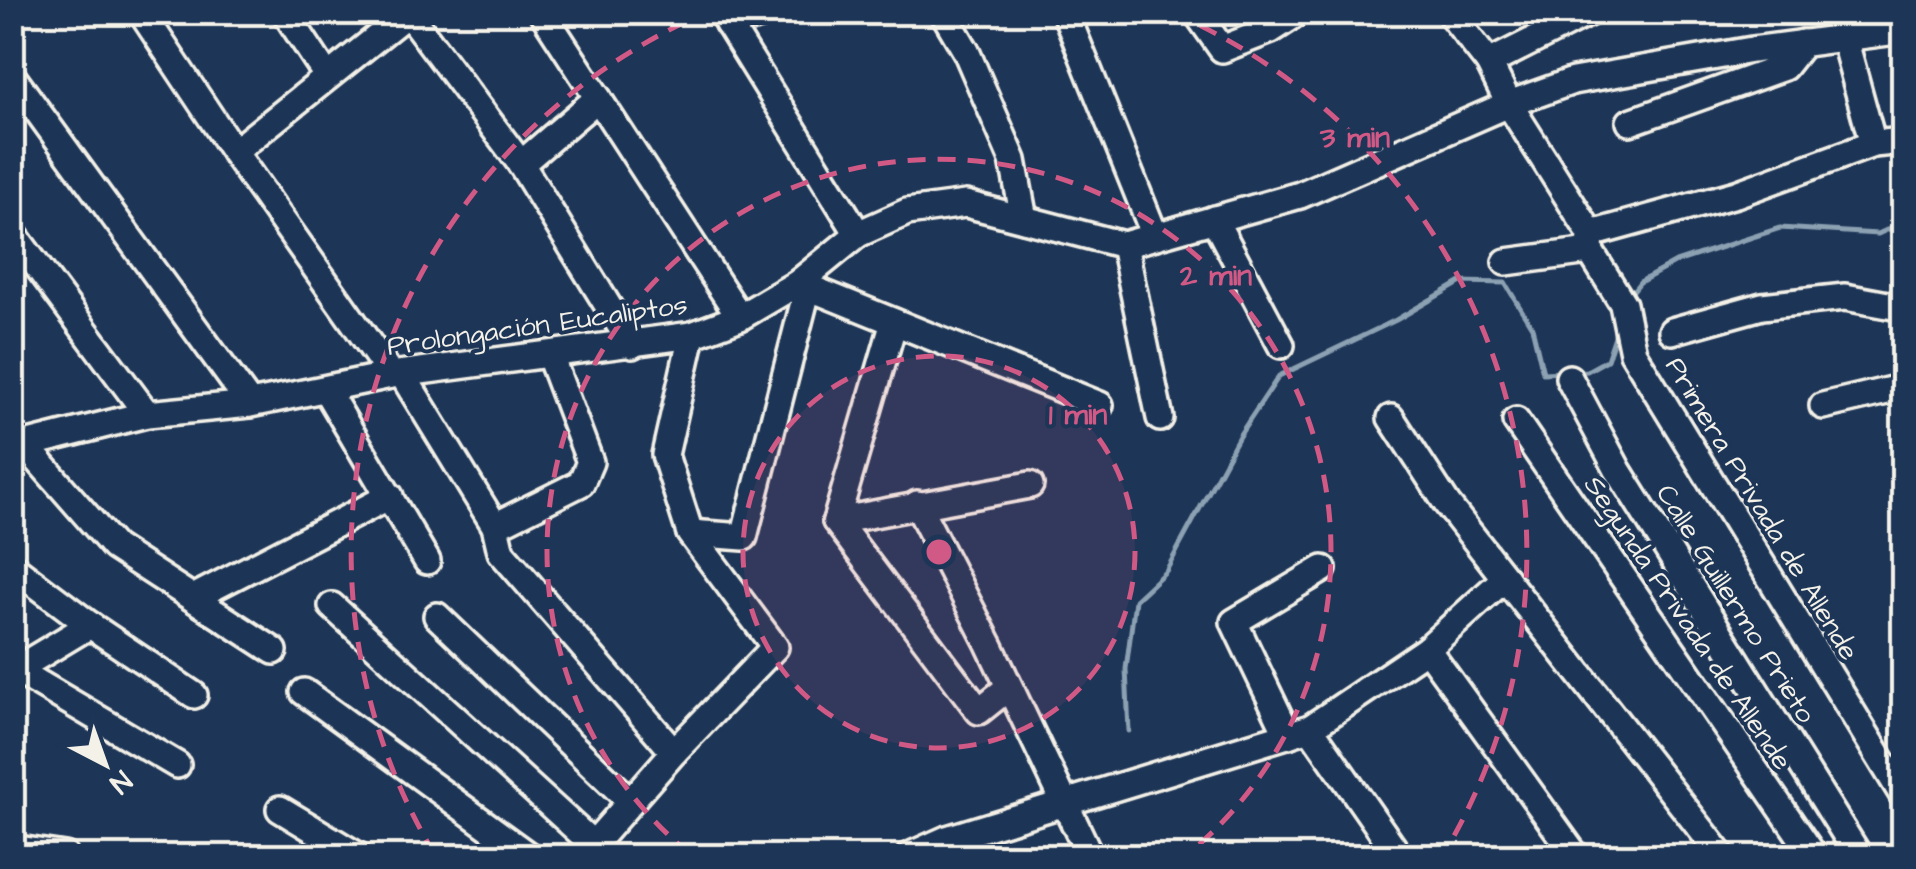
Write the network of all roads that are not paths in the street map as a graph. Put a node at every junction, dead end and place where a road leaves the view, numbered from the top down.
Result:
1 (141, 12) edge
2 (285, 12) edge
3 (542, 12) edge
4 (771, 12) edge
5 (943, 12) edge
6 (1064, 12) edge
7 (1196, 12) edge
8 (1299, 12) edge
9 (1449, 12) edge
10 (1590, 12) edge
11 (408, 13) edge
12 (724, 18) edge
13 (1904, 30) edge
14 (1844, 38) junction
15 (1804, 43) junction
16 (1489, 63) junction
17 (12, 76) edge
18 (327, 76) junction
19 (598, 98) junction
20 (1509, 104) junction
21 (1630, 122) dead end
22 (1904, 141) edge
23 (1872, 144) junction
24 (234, 152) junction
25 (522, 164) junction
26 (1024, 219) junction
27 (1214, 219) junction
28 (12, 232) edge
29 (858, 234) junction
30 (1155, 236) junction
31 (1591, 242) junction
32 (1124, 245) junction
33 (1506, 262) dead end
34 (803, 284) junction
35 (1904, 308) edge
36 (740, 317) junction
37 (894, 322) junction
38 (1672, 331) dead end
39 (692, 335) junction
40 (632, 344) junction
41 (1281, 345) dead end
42 (550, 356) junction
43 (397, 374) junction
44 (1568, 378) dead end
45 (1904, 387) edge
46 (326, 390) junction
47 (250, 404) junction
48 (1100, 406) dead end
49 (1823, 406) dead end
50 (147, 414) junction
51 (1160, 418) dead end
52 (1391, 418) dead end
53 (1516, 422) dead end
54 (19, 446) edge
55 (1030, 485) dead end
56 (390, 496) junction
57 (917, 504) junction
58 (836, 521) junction
59 (495, 526) junction
60 (690, 533) junction
61 (427, 561) dead end
62 (12, 566) edge
63 (1323, 568) dead end
64 (1505, 578) junction
65 (193, 598) junction
66 (332, 606) dead end
67 (436, 616) dead end
68 (90, 625) junction
69 (1427, 649) junction
70 (274, 651) dead end
71 (14, 671) edge
72 (1009, 688) junction
73 (304, 692) dead end
74 (194, 695) dead end
75 (1299, 732) junction
76 (674, 752) junction
77 (177, 765) dead end
78 (1904, 796) edge
79 (630, 801) junction
80 (1063, 803) junction
81 (280, 809) dead end
82 (12, 848) edge
83 (951, 848) edge
84 (588, 850) edge
85 (65, 856) edge
86 (358, 856) edge
87 (529, 856) edge
88 (909, 856) edge
89 (1090, 856) edge
90 (1399, 856) edge
91 (1576, 856) edge
92 (1722, 856) edge
93 (1814, 856) edge
94 (1859, 856) edge

1 - 24 street
2 - 18 street
3 - 19 street
4 - 12 street
5 - 26 street
6 - 30 street
7 - 8 street
9 - 16 street, Primera Privada de Allende
10 - 16 street
11 - 18 street
11 - 25 street
12 - 29 street
13 - 14 street
14 - 15 street
14 - 23 street
15 - 20 street
15 - 21 street
16 - 20 street, Primera Privada de Allende
17 - 47 street
18 - 24 street
19 - 25 street
19 - 36 street
20 - 27 street
20 - 31 street, Primera Privada de Allende
22 - 23 street
23 - 31 street
24 - 43 street
25 - 40 street
26 - 29 street, Prolongación Eucaliptos
26 - 32 street, Prolongación Eucaliptos
27 - 30 street
27 - 41 street
28 - 50 street
29 - 34 street, Prolongación Eucaliptos
30 - 32 street
31 - 33 street
31 - 78 street, Primera Privada de Allende
32 - 51 street
34 - 36 street, Prolongación Eucaliptos
34 - 37 street
34 - 60 street
35 - 38 street
36 - 39 street, Prolongación Eucaliptos
37 - 48 street
37 - 58 street
39 - 40 street, Prolongación Eucaliptos
39 - 60 street
40 - 42 street, Prolongación Eucaliptos
42 - 43 street, Prolongación Eucaliptos
42 - 59 street
43 - 46 street, Prolongación Eucaliptos
43 - 59 street
44 - 94 street, Calle Guillermo Prieto
45 - 49 street
46 - 47 street, Prolongación Eucaliptos
46 - 56 street
47 - 50 street, Prolongación Eucaliptos
50 - 54 street, Prolongación Eucaliptos
52 - 64 street
53 - 93 street, Segunda Privada de Allende
54 - 65 street
55 - 57 street
56 - 61 street
56 - 65 street
57 - 58 street
57 - 72 street
58 - 72 street
59 - 76 street
60 - 76 street
62 - 68 street
63 - 75 street
64 - 69 street
64 - 92 street
65 - 70 street
66 - 84 street
67 - 79 street
68 - 71 street
68 - 74 street
69 - 75 street
69 - 91 street
71 - 77 street
72 - 80 street
73 - 87 street
75 - 80 street
75 - 90 street
76 - 79 street
79 - 84 street
80 - 83 street
80 - 89 street
81 - 86 street
82 - 85 street
83 - 88 street

